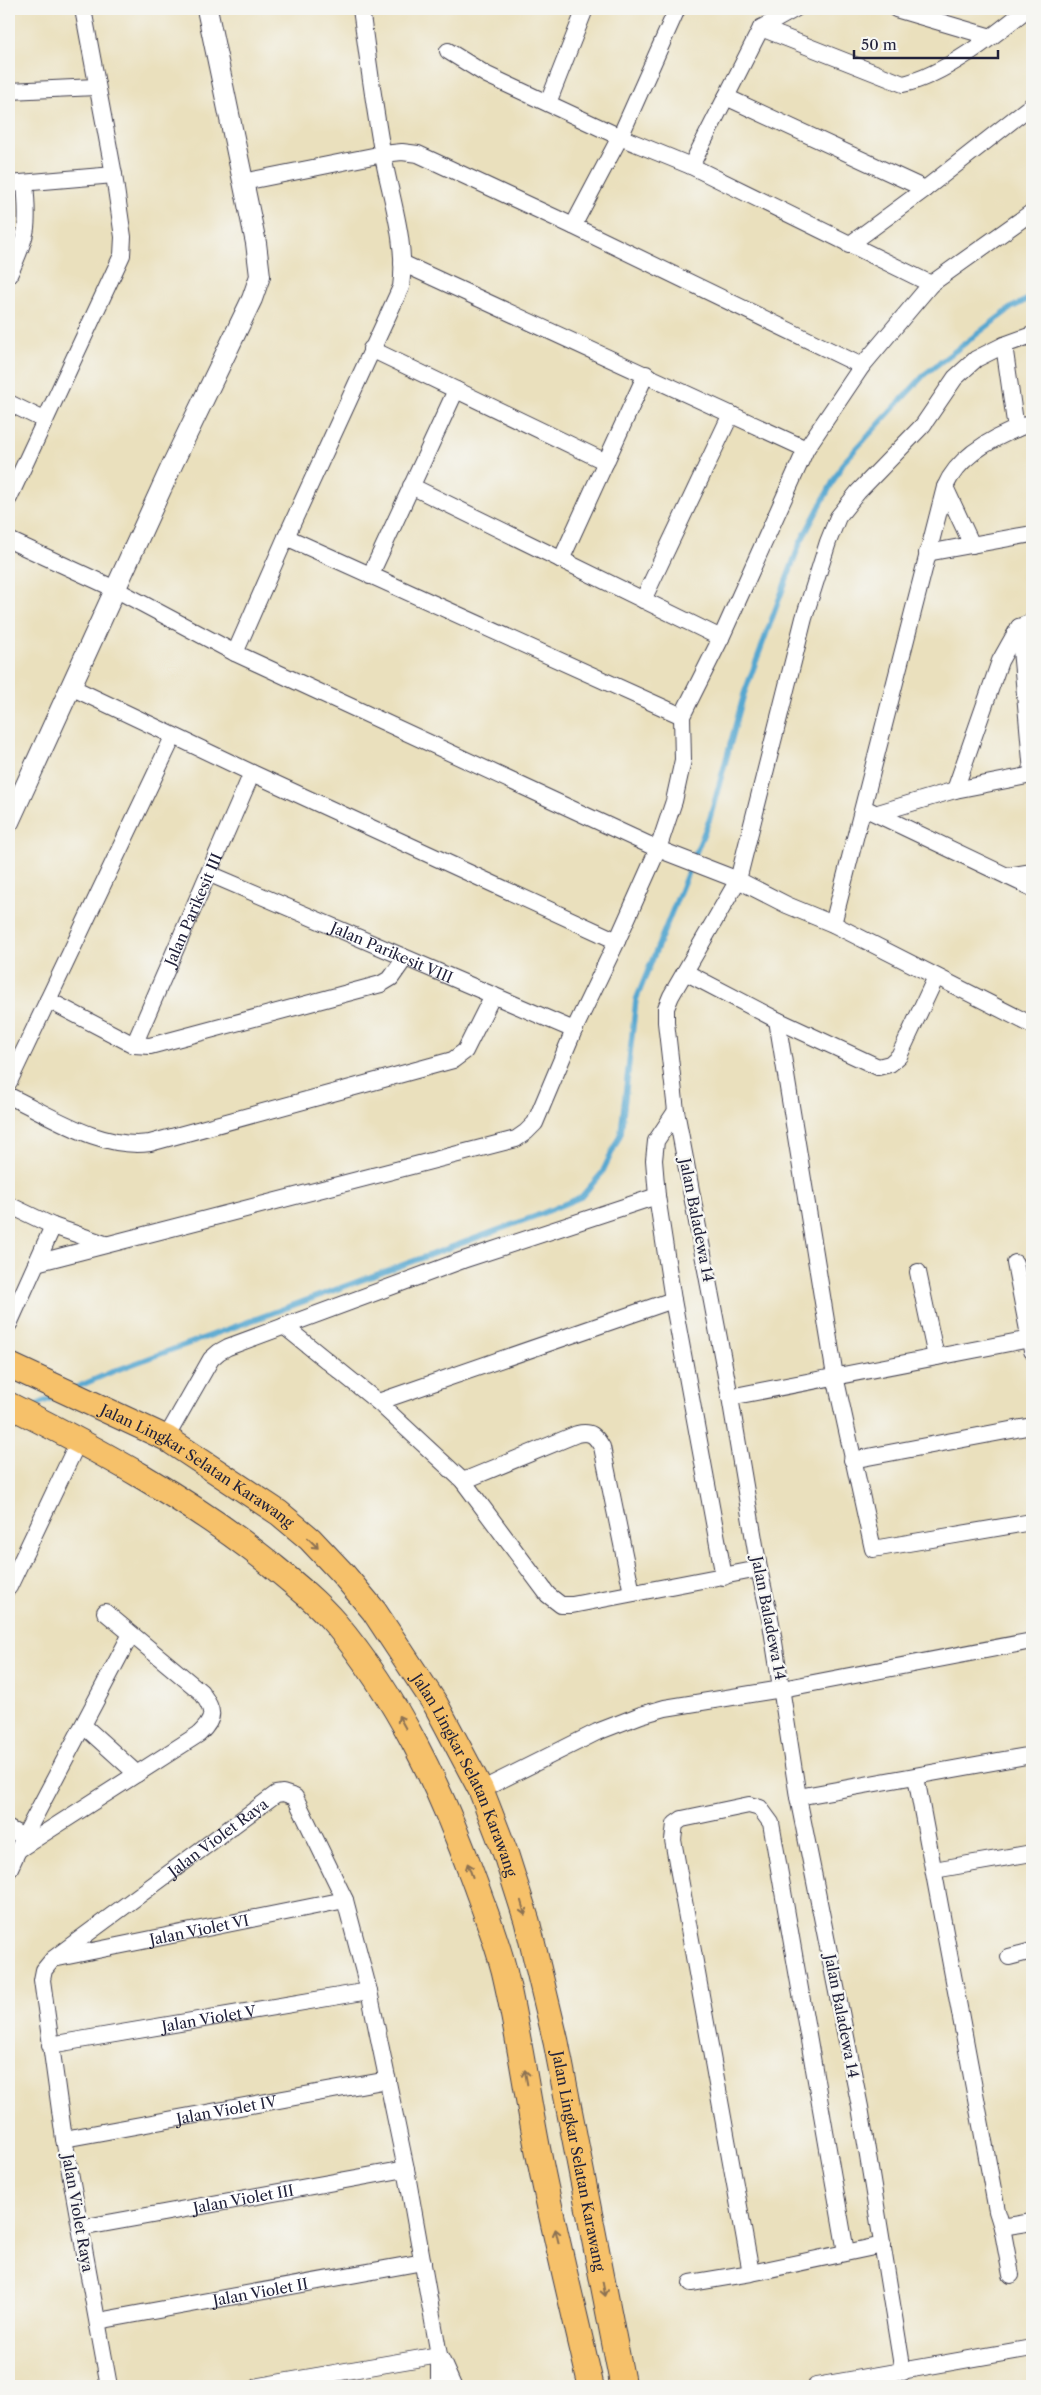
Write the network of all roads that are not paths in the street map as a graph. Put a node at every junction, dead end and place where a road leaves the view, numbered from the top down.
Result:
1 (83, 9) edge
2 (207, 9) edge
3 (360, 9) edge
4 (584, 9) edge
5 (677, 9) edge
6 (795, 9) edge
7 (896, 9) edge
8 (1027, 9) edge
9 (761, 28) junction
10 (991, 38) junction
11 (448, 51) dead end
12 (96, 87) junction
13 (9, 91) edge
14 (726, 97) junction
15 (548, 103) junction
16 (1032, 106) edge
17 (620, 138) junction
18 (383, 154) junction
19 (691, 166) junction
20 (114, 175) junction
21 (243, 182) junction
22 (17, 184) edge
23 (925, 189) junction
24 (1032, 212) edge
25 (573, 226) junction
26 (848, 245) junction
27 (402, 263) junction
28 (9, 275) edge
29 (931, 284) junction
30 (1032, 334) edge
31 (1004, 345) junction
32 (371, 349) junction
33 (862, 366) junction
34 (646, 374) junction
35 (456, 390) junction
36 (9, 404) edge
37 (731, 414) junction
38 (44, 420) junction
39 (1032, 423) edge
40 (1016, 428) junction
41 (806, 449) junction
42 (606, 462) junction
43 (411, 486) junction
44 (945, 487) junction
45 (9, 498) edge
46 (1032, 534) edge
47 (286, 537) junction
48 (10, 545) edge
49 (972, 545) junction
50 (927, 553) junction
51 (561, 560) junction
52 (370, 576) junction
53 (115, 589) junction
54 (643, 600) junction
55 (1026, 624) edge
56 (721, 638) junction
57 (235, 652) junction
58 (71, 687) junction
59 (682, 716) junction
60 (173, 736) junction
61 (252, 773) junction
62 (1032, 773) edge
63 (954, 790) junction
64 (871, 811) junction
65 (9, 822) edge
66 (658, 848) junction
67 (1032, 872) edge
68 (210, 874) junction
69 (1007, 876) junction
70 (738, 880) junction
71 (1032, 888) edge
72 (833, 924) junction
73 (617, 941) junction
74 (405, 958) junction
75 (685, 972) junction
76 (936, 977) junction
77 (493, 995) junction
78 (48, 1000) junction
79 (777, 1020) junction
80 (1032, 1025) edge
81 (574, 1030) junction
82 (134, 1045) junction
83 (9, 1082) edge
84 (9, 1096) edge
85 (676, 1111) junction
86 (657, 1196) junction
87 (9, 1205) edge
88 (53, 1226) junction
89 (104, 1244) junction
90 (36, 1263) junction
91 (1015, 1263) dead end
92 (918, 1272) dead end
93 (673, 1300) junction
94 (9, 1324) edge
95 (284, 1326) junction
96 (1031, 1345) edge
97 (936, 1357) junction
98 (9, 1365) edge
99 (835, 1376) junction
100 (730, 1397) junction
101 (378, 1402) junction
102 (9, 1405) edge
103 (1032, 1426) edge
104 (166, 1438) junction
105 (79, 1440) junction
106 (852, 1460) junction
107 (463, 1481) junction
108 (1032, 1522) edge
109 (759, 1569) junction
110 (724, 1577) junction
111 (9, 1587) edge
112 (632, 1593) junction
113 (104, 1612) dead end
114 (131, 1634) junction
115 (1032, 1642) edge
116 (782, 1689) junction
117 (84, 1726) junction
118 (1032, 1755) edge
119 (137, 1774) junction
120 (916, 1777) junction
121 (481, 1790) junction
122 (798, 1797) junction
123 (9, 1829) edge
124 (21, 1843) junction
125 (1032, 1853) edge
126 (9, 1870) edge
127 (934, 1870) junction
128 (345, 1900) junction
129 (1032, 1951) edge
130 (1009, 1957) dead end
131 (53, 1959) junction
132 (369, 1991) junction
133 (50, 2045) junction
134 (388, 2080) junction
135 (64, 2139) junction
136 (406, 2169) junction
137 (1032, 2222) edge
138 (1002, 2227) junction
139 (80, 2228) junction
140 (883, 2245) junction
141 (846, 2252) junction
142 (423, 2262) junction
143 (751, 2273) junction
144 (1011, 2275) dead end
145 (691, 2283) dead end
146 (98, 2321) junction
147 (1032, 2348) edge
148 (439, 2355) junction
149 (903, 2372) junction
150 (108, 2386) edge
151 (259, 2386) edge
152 (439, 2386) edge
153 (453, 2386) edge
154 (591, 2386) edge
155 (623, 2386) edge
156 (816, 2386) edge

1 - 12 street
2 - 21 street
3 - 18 street
4 - 15 street
5 - 17 street
6 - 9 street
7 - 10 street
8 - 10 street
9 - 10 street
9 - 14 street
11 - 15 street
12 - 13 street
12 - 20 street
14 - 19 street
14 - 23 street
15 - 17 street
16 - 23 street
17 - 19 street
17 - 25 street
18 - 21 street
18 - 25 street
18 - 27 street
19 - 26 street
20 - 22 street
20 - 38 street
21 - 53 street
22 - 28 street
23 - 26 street
24 - 29 street
25 - 33 street
26 - 29 street
27 - 32 street
27 - 34 street
29 - 33 street
30 - 31 street, Jalan Baladewa 14
31 - 40 street
31 - 70 street, Jalan Baladewa 14
32 - 35 street
32 - 47 street
33 - 41 street
34 - 37 street
34 - 42 street
35 - 42 street
35 - 43 street
36 - 38 street
37 - 41 street
37 - 54 street
38 - 45 street
39 - 40 street
40 - 44 street
41 - 56 street
42 - 51 street
43 - 51 street
43 - 52 street
44 - 49 street
44 - 50 street
46 - 49 street
47 - 52 street
47 - 57 street
48 - 53 street
49 - 50 street
50 - 64 street
51 - 54 street
52 - 59 street
53 - 57 street
53 - 58 street
54 - 56 street
55 - 62 street
55 - 63 street
56 - 59 street
57 - 66 street
58 - 60 street
58 - 65 street
59 - 66 street
60 - 61 street
60 - 78 street
61 - 68 street, Jalan Parikesit III
61 - 73 street
62 - 63 street
63 - 64 street
64 - 69 street
64 - 72 street
66 - 70 street
66 - 73 street
67 - 69 street
68 - 74 street, Jalan Parikesit VIII
68 - 82 street, Jalan Parikesit III
69 - 71 street
70 - 72 street
70 - 75 street, Jalan Baladewa 14
72 - 76 street
73 - 81 street
74 - 77 street, Jalan Parikesit VIII
74 - 82 street
75 - 79 street
75 - 85 street, Jalan Baladewa 14
76 - 79 street
76 - 80 street
77 - 81 street, Jalan Parikesit VIII
77 - 84 street
78 - 82 street
78 - 83 street
79 - 99 street
81 - 89 street
85 - 86 street
85 - 100 street, Jalan Baladewa 14
86 - 93 street
86 - 95 street
87 - 88 street
88 - 89 street
88 - 90 street
89 - 90 street
90 - 94 street
91 - 96 street
92 - 97 street
93 - 101 street
93 - 110 street
95 - 101 street
95 - 104 street
96 - 97 street
97 - 99 street
98 - 104 main road, Jalan Lingkar Selatan Karawang
99 - 100 street
99 - 106 street
100 - 109 street, Jalan Baladewa 14
101 - 107 street
102 - 105 main road, Jalan Lingkar Selatan Karawang
103 - 106 street
104 -> 121 main road, Jalan Lingkar Selatan Karawang
105 - 111 street
154 -> 105 main road, Jalan Lingkar Selatan Karawang
106 - 108 street
107 - 112 street
107 - 112 street
109 - 110 street
109 - 116 street, Jalan Baladewa 14
110 - 112 street
113 - 114 street
114 - 117 street
114 - 119 street
115 - 116 street
116 - 121 street
116 - 122 street, Jalan Baladewa 14
117 - 119 street
117 - 124 street
118 - 120 street
119 - 124 street
120 - 122 street
120 - 127 street
121 -> 155 main road, Jalan Lingkar Selatan Karawang
122 - 140 street, Jalan Baladewa 14
123 - 124 street
124 - 126 street
125 - 127 street
127 - 138 street
128 - 131 street, Jalan Violet VI
128 - 131 street, Jalan Violet Raya
128 - 132 street, Jalan Violet Raya
129 - 130 street
131 - 133 street, Jalan Violet Raya
132 - 133 street, Jalan Violet V
132 - 134 street, Jalan Violet Raya
133 - 135 street, Jalan Violet Raya
134 - 135 street, Jalan Violet IV
134 - 136 street, Jalan Violet Raya
135 - 139 street, Jalan Violet Raya
136 - 139 street, Jalan Violet III
136 - 142 street, Jalan Violet Raya
137 - 138 street
138 - 144 street
139 - 146 street, Jalan Violet Raya
140 - 141 street
140 - 149 street, Jalan Baladewa 14
141 - 143 street
141 - 143 street
142 - 146 street, Jalan Violet II
142 - 148 street, Jalan Violet Raya
143 - 145 street
146 - 150 street, Jalan Violet Raya
147 - 149 street
148 - 151 street
148 - 152 street, Jalan Violet Raya
148 - 153 street, Jalan Violet Raya
149 - 156 street

